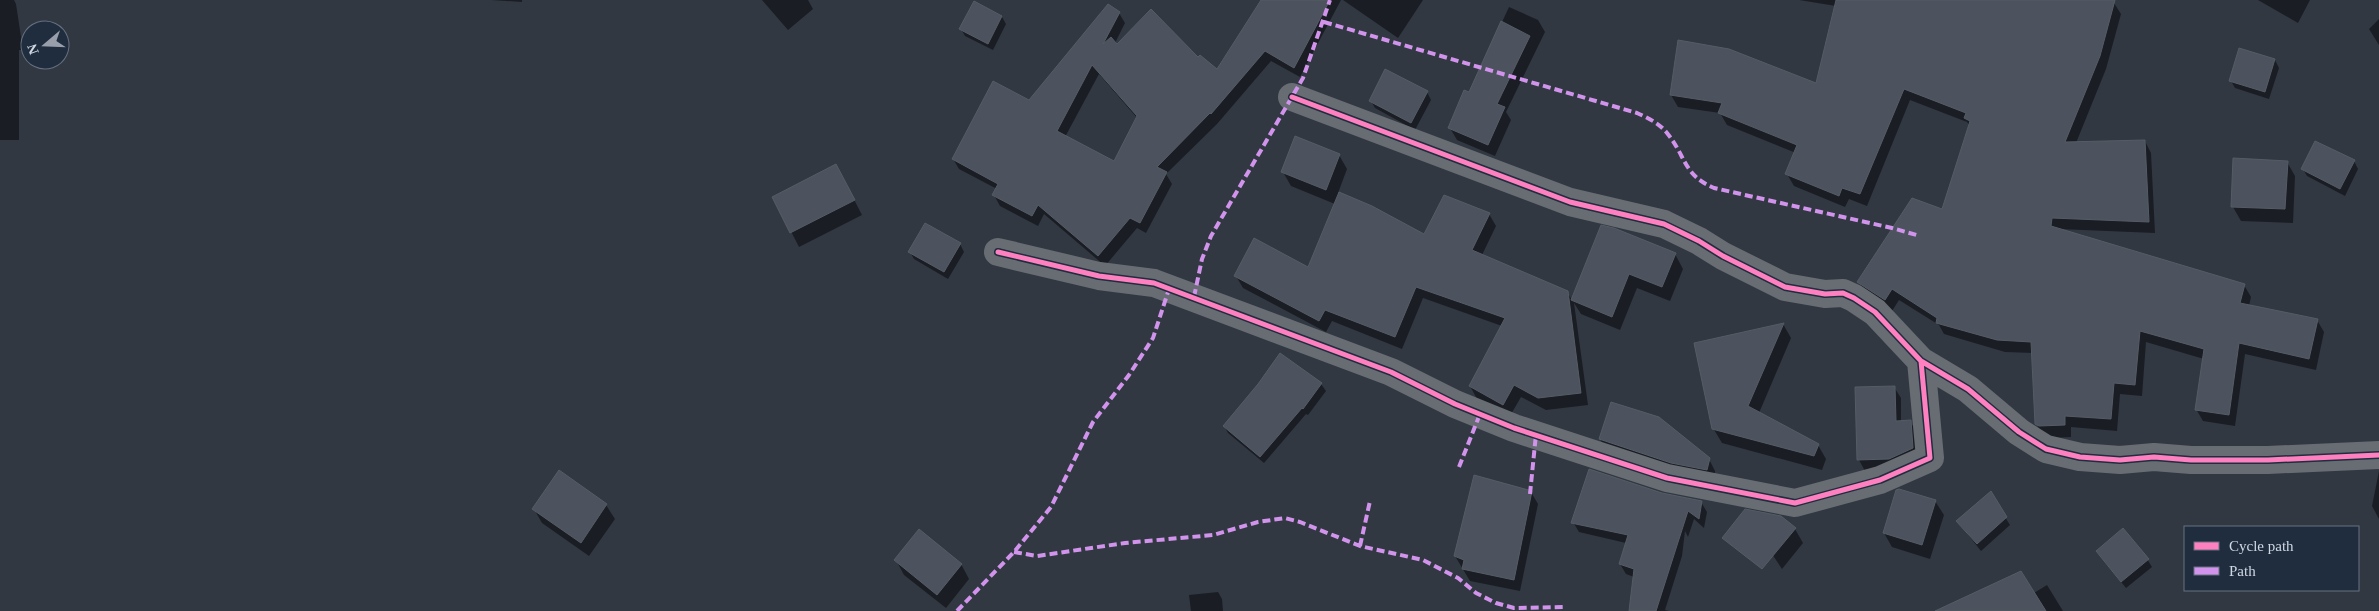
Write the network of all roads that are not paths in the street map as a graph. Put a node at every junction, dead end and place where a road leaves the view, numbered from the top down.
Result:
1 (1292, 97) dead end
2 (998, 252) dead end
3 (1921, 361) junction
4 (2379, 455) edge

1 - 3 street
2 - 3 street
3 - 4 street

